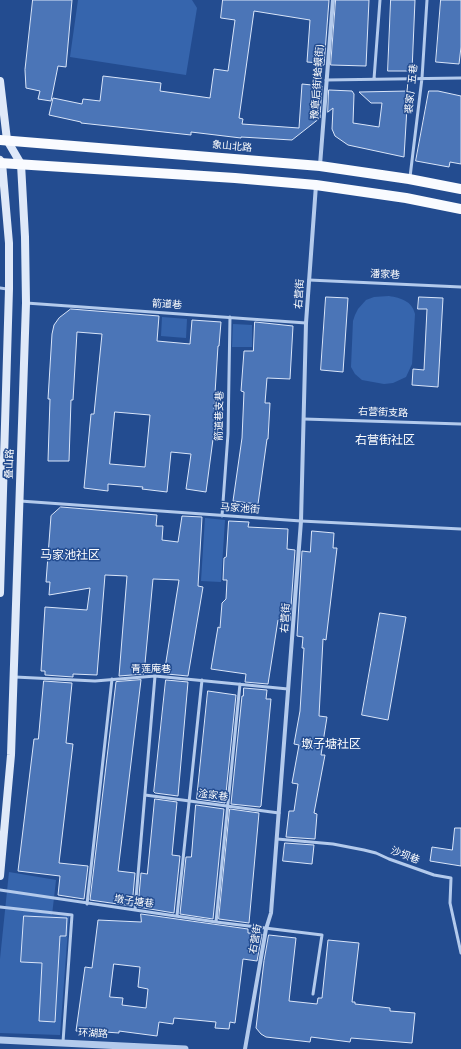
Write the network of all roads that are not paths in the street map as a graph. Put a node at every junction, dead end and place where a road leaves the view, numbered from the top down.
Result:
1 (332, 0) edge
2 (380, 0) edge
3 (427, 0) edge
4 (422, 78) junction
5 (461, 78) edge
6 (374, 79) junction
7 (326, 80) junction
8 (0, 81) edge
9 (3, 140) edge
10 (1, 162) edge
11 (21, 164) junction
12 (320, 166) junction
13 (409, 179) junction
14 (316, 185) junction
15 (461, 189) edge
16 (461, 209) edge
17 (309, 280) junction
18 (461, 287) edge
19 (0, 288) edge
20 (9, 289) junction
21 (26, 303) junction
22 (230, 317) junction
23 (306, 323) junction
24 (304, 418) junction
25 (461, 424) edge
26 (19, 501) junction
27 (222, 516) junction
28 (301, 521) junction
29 (461, 529) edge
30 (0, 557) edge
31 (0, 593) edge
32 (154, 676) junction
33 (13, 677) junction
34 (112, 679) junction
35 (202, 680) junction
36 (240, 684) junction
37 (288, 688) junction
38 (145, 795) junction
39 (189, 801) junction
40 (228, 806) junction
41 (279, 812) junction
42 (277, 839) junction
43 (0, 876) edge
44 (0, 890) edge
45 (87, 904) junction
46 (0, 907) edge
47 (135, 910) junction
48 (177, 916) junction
49 (216, 922) junction
50 (266, 929) junction
51 (461, 953) edge
52 (312, 994) dead end
53 (0, 1040) edge
54 (63, 1042) junction
55 (185, 1049) edge
56 (245, 1049) edge

1 - 7 street, 豫章后街(蛤蟆街)
2 - 6 lane
3 - 4 lane, 裘家厂五巷
4 - 5 lane
4 - 6 lane
4 - 13 lane, 裘家厂五巷
6 - 7 lane
7 - 12 street, 豫章后街(蛤蟆街)
8 - 9 main road, 叠山路
9 - 11 main road, 叠山路
9 - 12 main road, 象山北路
10 - 11 main road
10 - 20 main road, 叠山路
11 - 14 main road
11 - 21 main road, 叠山路
12 - 13 main road, 象山北路
13 - 15 main road, 象山北路
14 - 16 main road
14 - 17 street, 右营街
17 - 18 lane, 潘家巷
17 - 23 street, 右营街
19 - 20 lane
20 - 30 main road, 叠山路
21 - 22 lane, 箭道巷
21 - 26 main road, 叠山路
22 - 23 lane, 箭道巷
22 - 27 lane, 箭道巷支巷
23 - 24 street, 右营街
24 - 25 lane, 右营街支路
24 - 28 street, 右营街
26 - 27 lane, 马家池街
26 - 33 main road, 叠山路
27 - 28 lane, 马家池街
28 - 29 lane, 马家池街
28 - 37 street, 右营街
30 - 31 main road, 叠山路
32 - 34 lane, 青莲庵巷
32 - 35 lane, 青莲庵巷
32 - 38 lane
33 - 34 lane, 青莲庵巷
33 - 43 main road, 叠山路
34 - 45 lane
35 - 36 lane, 青莲庵巷
35 - 39 lane
36 - 37 lane, 青莲庵巷
36 - 40 lane
37 - 41 street, 右营街
38 - 39 lane, 淦家巷
38 - 47 lane
39 - 40 lane, 淦家巷
39 - 48 lane
40 - 41 lane, 淦家巷
40 - 49 lane
41 - 42 street, 右营街
42 - 50 street, 右营街
42 - 51 lane, 沙坝巷
44 - 45 lane, 墩子塘巷
45 - 47 lane, 墩子塘巷
46 - 54 lane
47 - 48 lane, 墩子塘巷
48 - 49 lane, 墩子塘巷
49 - 50 lane, 墩子塘巷
50 - 52 lane, 墩子塘巷
50 - 56 street, 右营街
53 - 54 street, 环湖路
54 - 55 street, 环湖路

